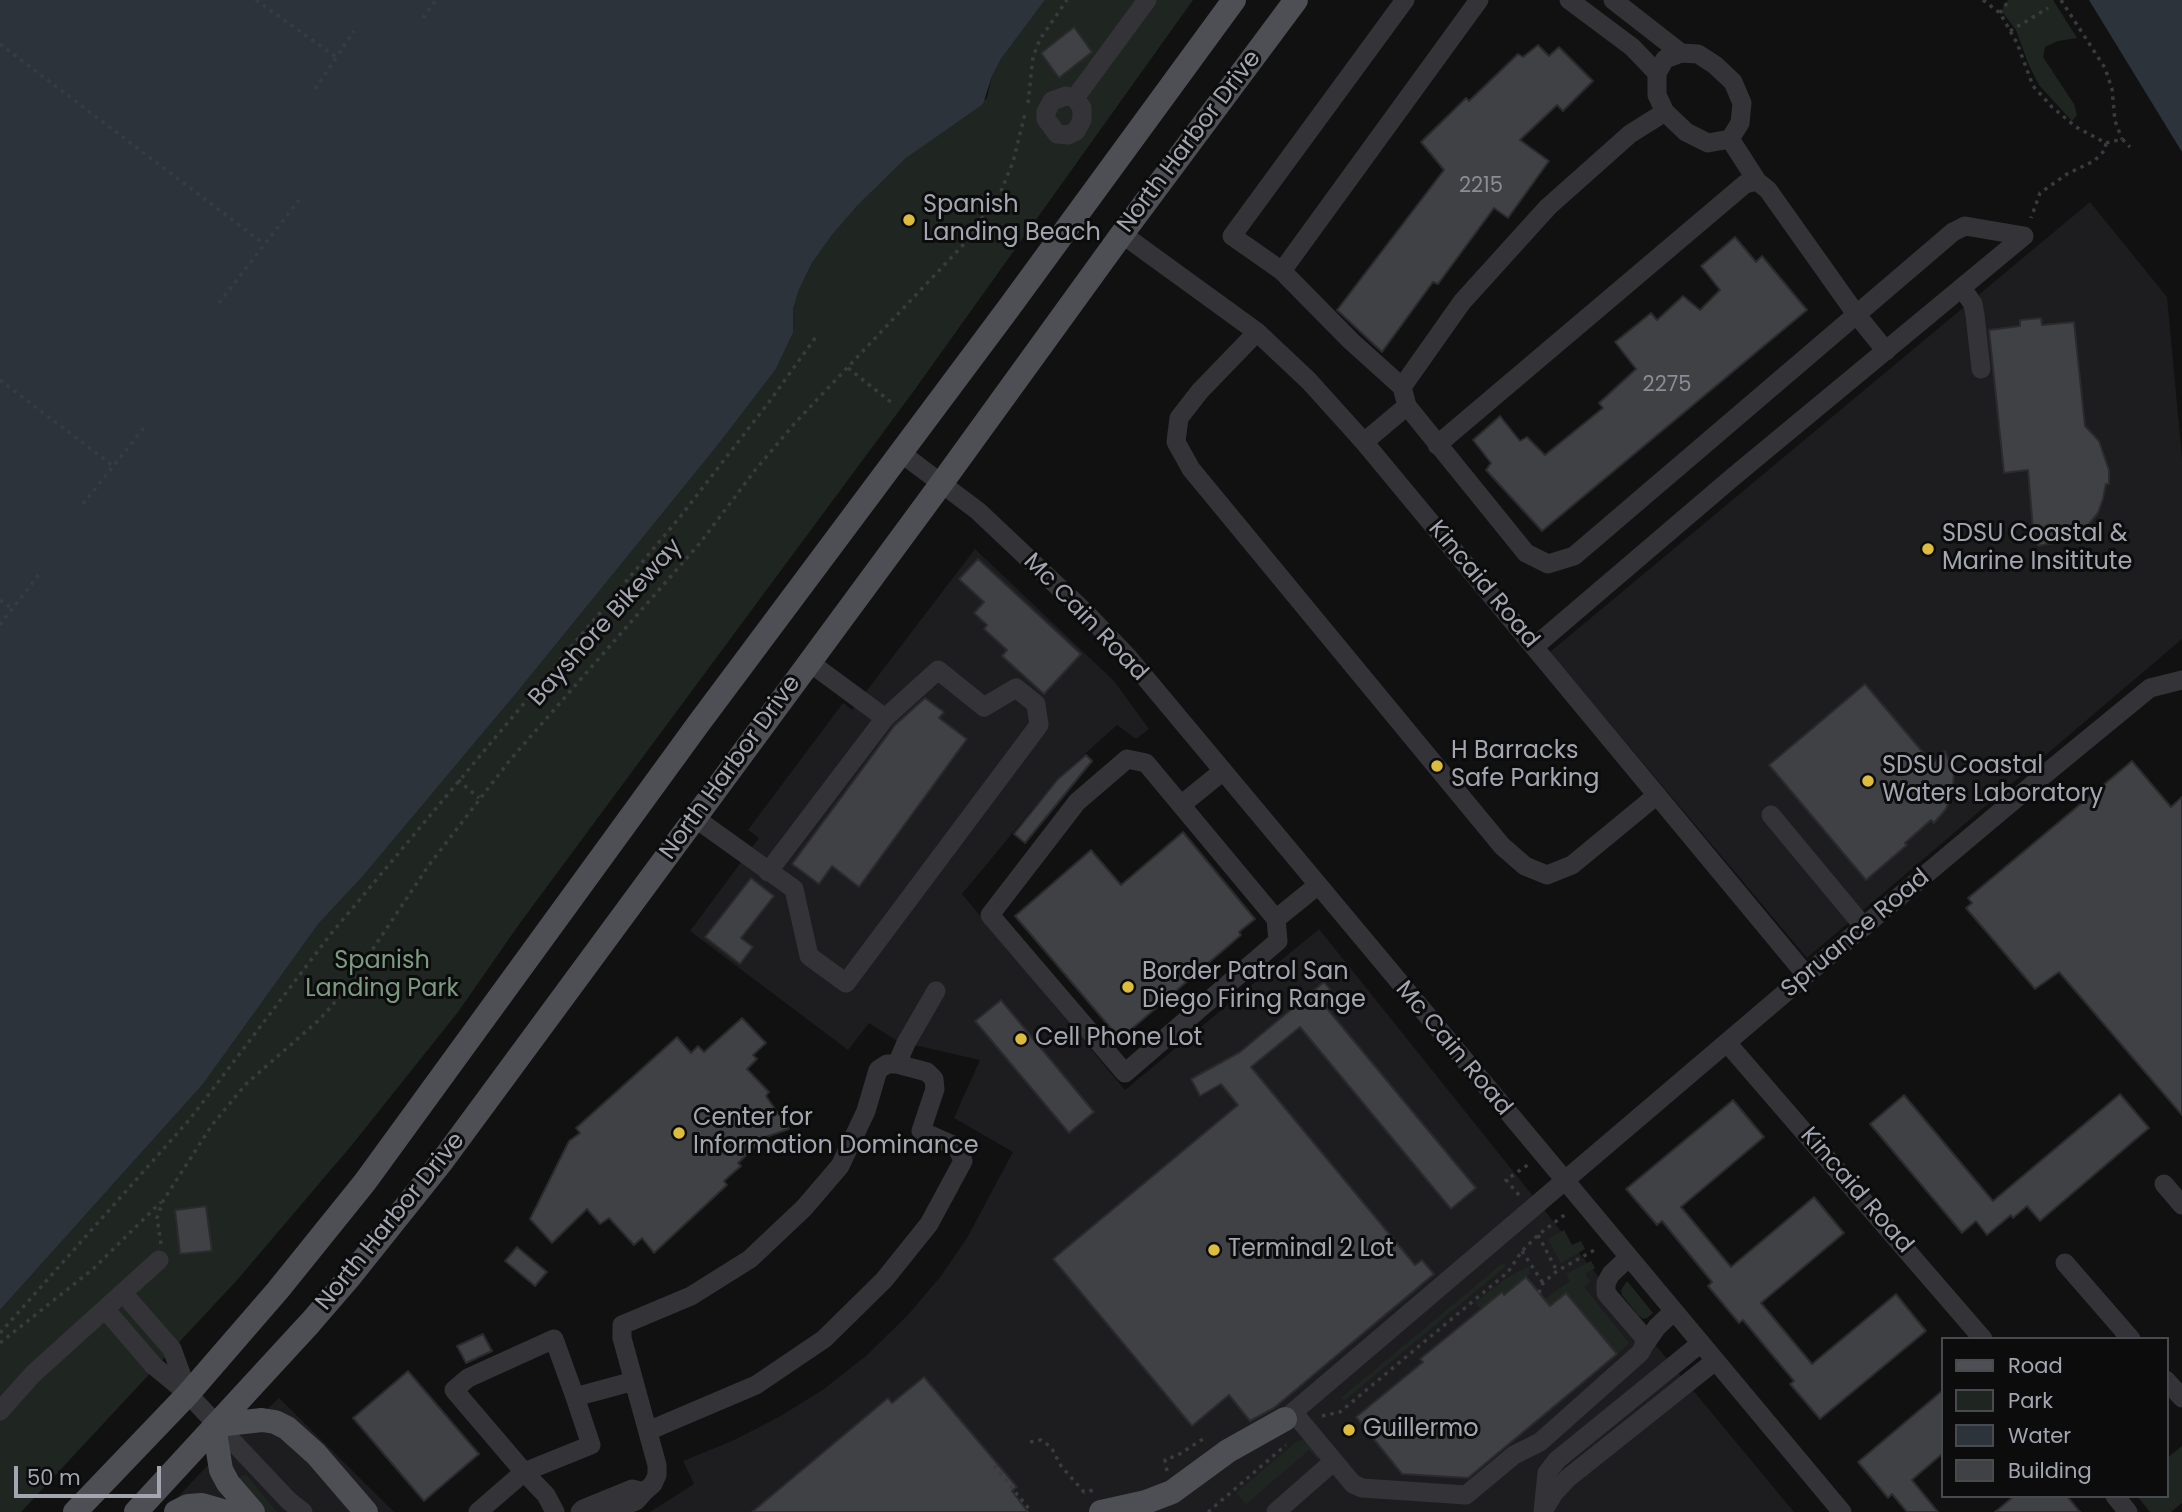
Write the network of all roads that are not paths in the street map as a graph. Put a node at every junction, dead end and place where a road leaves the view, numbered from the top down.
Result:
1 (1147, 0) edge
2 (1234, 0) edge
3 (1296, 0) edge
4 (1405, 0) edge
5 (1479, 0) edge
6 (1569, 0) edge
7 (1613, 0) edge
8 (1681, 53) junction
9 (1657, 73) junction
10 (1075, 98) dead end
11 (1665, 112) junction
12 (1730, 139) junction
13 (1757, 181) junction
14 (1122, 234) junction
15 (1282, 271) junction
16 (1962, 288) junction
17 (1856, 314) junction
18 (1257, 332) junction
19 (1886, 351) junction
20 (1981, 369) dead end
21 (1402, 387) junction
22 (1407, 406) junction
23 (1364, 442) junction
24 (1437, 445) junction
25 (901, 453) junction
26 (941, 484) junction
27 (1534, 647) junction
28 (809, 662) junction
29 (2182, 680) edge
30 (885, 718) junction
31 (1223, 771) junction
32 (1657, 795) junction
33 (1181, 805) junction
34 (1771, 815) dead end
35 (695, 818) junction
36 (768, 872) junction
37 (1318, 885) junction
38 (1276, 919) junction
39 (1864, 927) junction
40 (1806, 975) junction
41 (936, 991) dead end
42 (1728, 1044) junction
43 (897, 1064) junction
44 (1563, 1181) junction
45 (2164, 1184) dead end
46 (2182, 1205) edge
47 (1628, 1258) junction
48 (159, 1260) road end
49 (2065, 1263) dead end
50 (123, 1293) junction
51 (105, 1309) junction
52 (1674, 1311) junction
53 (1981, 1337) edge
54 (2129, 1337) edge
55 (1700, 1343) junction
56 (1645, 1344) junction
57 (1715, 1360) junction
58 (634, 1381) junction
59 (2168, 1382) edge
60 (188, 1394) junction
61 (575, 1397) junction
62 (2182, 1398) edge
63 (0, 1411) edge
64 (1295, 1420) junction
65 (217, 1425) junction
66 (648, 1431) junction
67 (1334, 1461) junction
68 (524, 1472) junction
69 (644, 1492) junction
70 (2117, 1498) edge
71 (1098, 1501) edge
72 (296, 1508) edge
73 (75, 1512) edge
74 (136, 1512) edge
75 (176, 1512) edge
76 (226, 1512) edge
77 (253, 1512) edge
78 (366, 1512) edge
79 (478, 1512) edge
80 (555, 1512) edge
81 (580, 1512) edge
82 (608, 1512) edge
83 (1171, 1512) edge
84 (1276, 1512) edge
85 (1543, 1512) edge
86 (1842, 1512) edge
87 (2128, 1512) edge

1 - 10 street
2 - 25 main road, North Harbor Drive
3 - 14 main road, North Harbor Drive
4 - 15 street
5 - 15 street
6 - 9 street
7 - 8 street
8 - 9 street
8 - 12 street
9 - 11 street
11 - 12 street
11 - 21 street
12 - 13 street
13 - 17 street
13 - 24 street
14 - 18 street, Kincaid Road
14 - 26 main road, North Harbor Drive
15 - 21 street
16 - 17 street
16 - 19 street
16 - 20 street
17 - 19 street
17 - 24 street
18 - 23 street, Kincaid Road
18 - 32 street
19 - 27 street
21 - 22 street
22 - 23 street
22 - 24 street
23 - 27 street, Kincaid Road
25 - 26 street, Mc Cain Road
25 - 60 main road, North Harbor Drive
26 - 28 main road, North Harbor Drive
26 - 31 street, Mc Cain Road
27 - 32 street, Kincaid Road
28 - 30 street
28 - 35 main road, North Harbor Drive
29 - 39 street, Spruance Road
30 - 36 street
30 - 36 street
31 - 33 street
31 - 37 street, Mc Cain Road
32 - 40 street, Kincaid Road
33 - 38 street
33 - 38 street
34 - 39 street
35 - 36 street
35 - 65 main road, North Harbor Drive
37 - 38 street
37 - 44 street, Mc Cain Road
39 - 40 street, Spruance Road
40 - 42 street, Spruance Road
41 - 43 street
42 - 44 street, Spruance Road
42 - 53 street, Kincaid Road
43 - 58 street
43 - 66 street
44 - 47 street, Mc Cain Road
44 - 64 street, Spruance Road
45 - 46 street
47 - 52 street, Mc Cain Road
47 - 56 street
48 - 50 street
49 - 54 street
50 - 51 street
50 - 60 street
51 - 60 street
51 - 63 street
52 - 55 street, Mc Cain Road
52 - 56 street
55 - 57 street, Mc Cain Road
55 - 85 street
56 - 67 street
57 - 85 street
57 - 86 street, Mc Cain Road
58 - 61 street
58 - 66 street
59 - 62 street
60 - 65 street
60 - 73 main road, North Harbor Drive
61 - 68 street
61 - 68 street
64 - 67 street
64 - 71 main road
64 - 83 main road
65 - 72 street
65 - 74 main road, North Harbor Drive
65 - 77 main road
65 - 78 main road
66 - 69 street
67 - 84 street
68 - 79 street
68 - 80 street
69 - 81 street
69 - 82 street
70 - 87 street
75 - 76 main road

